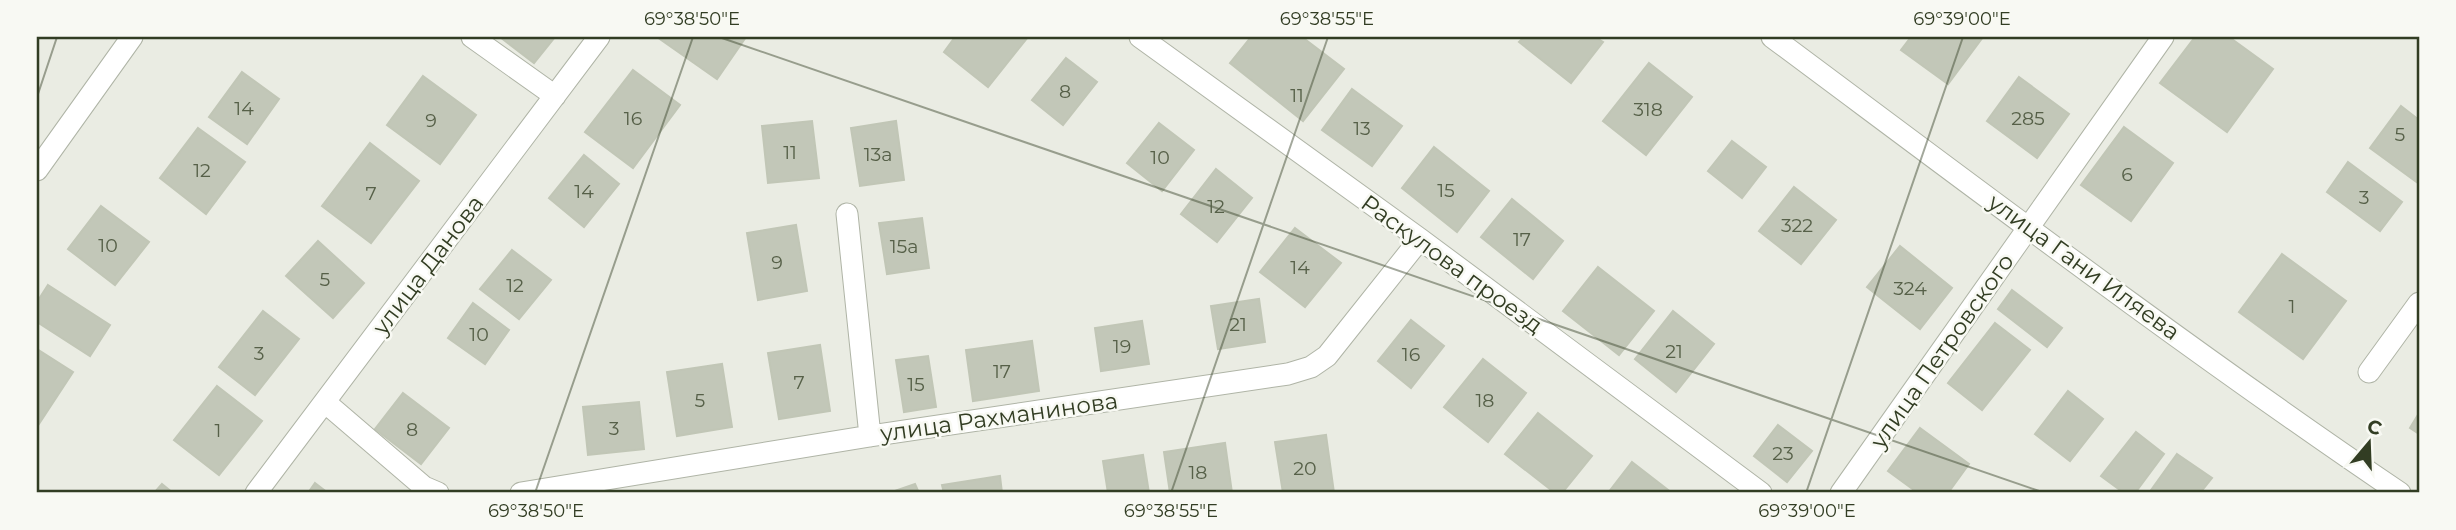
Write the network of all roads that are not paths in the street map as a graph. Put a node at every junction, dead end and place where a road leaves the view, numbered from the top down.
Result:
1 (132, 37) edge
2 (472, 37) edge
3 (599, 37) edge
4 (1140, 37) edge
5 (1772, 37) edge
6 (2163, 37) edge
7 (555, 96) junction
8 (37, 170) edge
9 (847, 214) dead end
10 (2028, 227) junction
11 (1420, 239) junction
12 (2419, 303) edge
13 (2369, 372) dead end
14 (326, 403) junction
15 (870, 436) junction
16 (256, 493) edge
17 (438, 493) edge
18 (521, 493) edge
19 (1761, 493) edge
20 (1841, 493) edge
21 (2400, 493) edge

1 - 8 street
2 - 7 street
3 - 7 street, улица Данова
4 - 11 street, Раскулова проезд
5 - 10 street, улица Гани Иляева
6 - 10 street, улица Петровского
7 - 14 street, улица Данова
9 - 15 street
10 - 20 street, улица Петровского
10 - 21 street, улица Гани Иляева
11 - 15 street, улица Рахманинова
11 - 19 street, Раскулова проезд
12 - 13 street
14 - 16 street, улица Данова
14 - 17 street
15 - 18 street, улица Рахманинова

